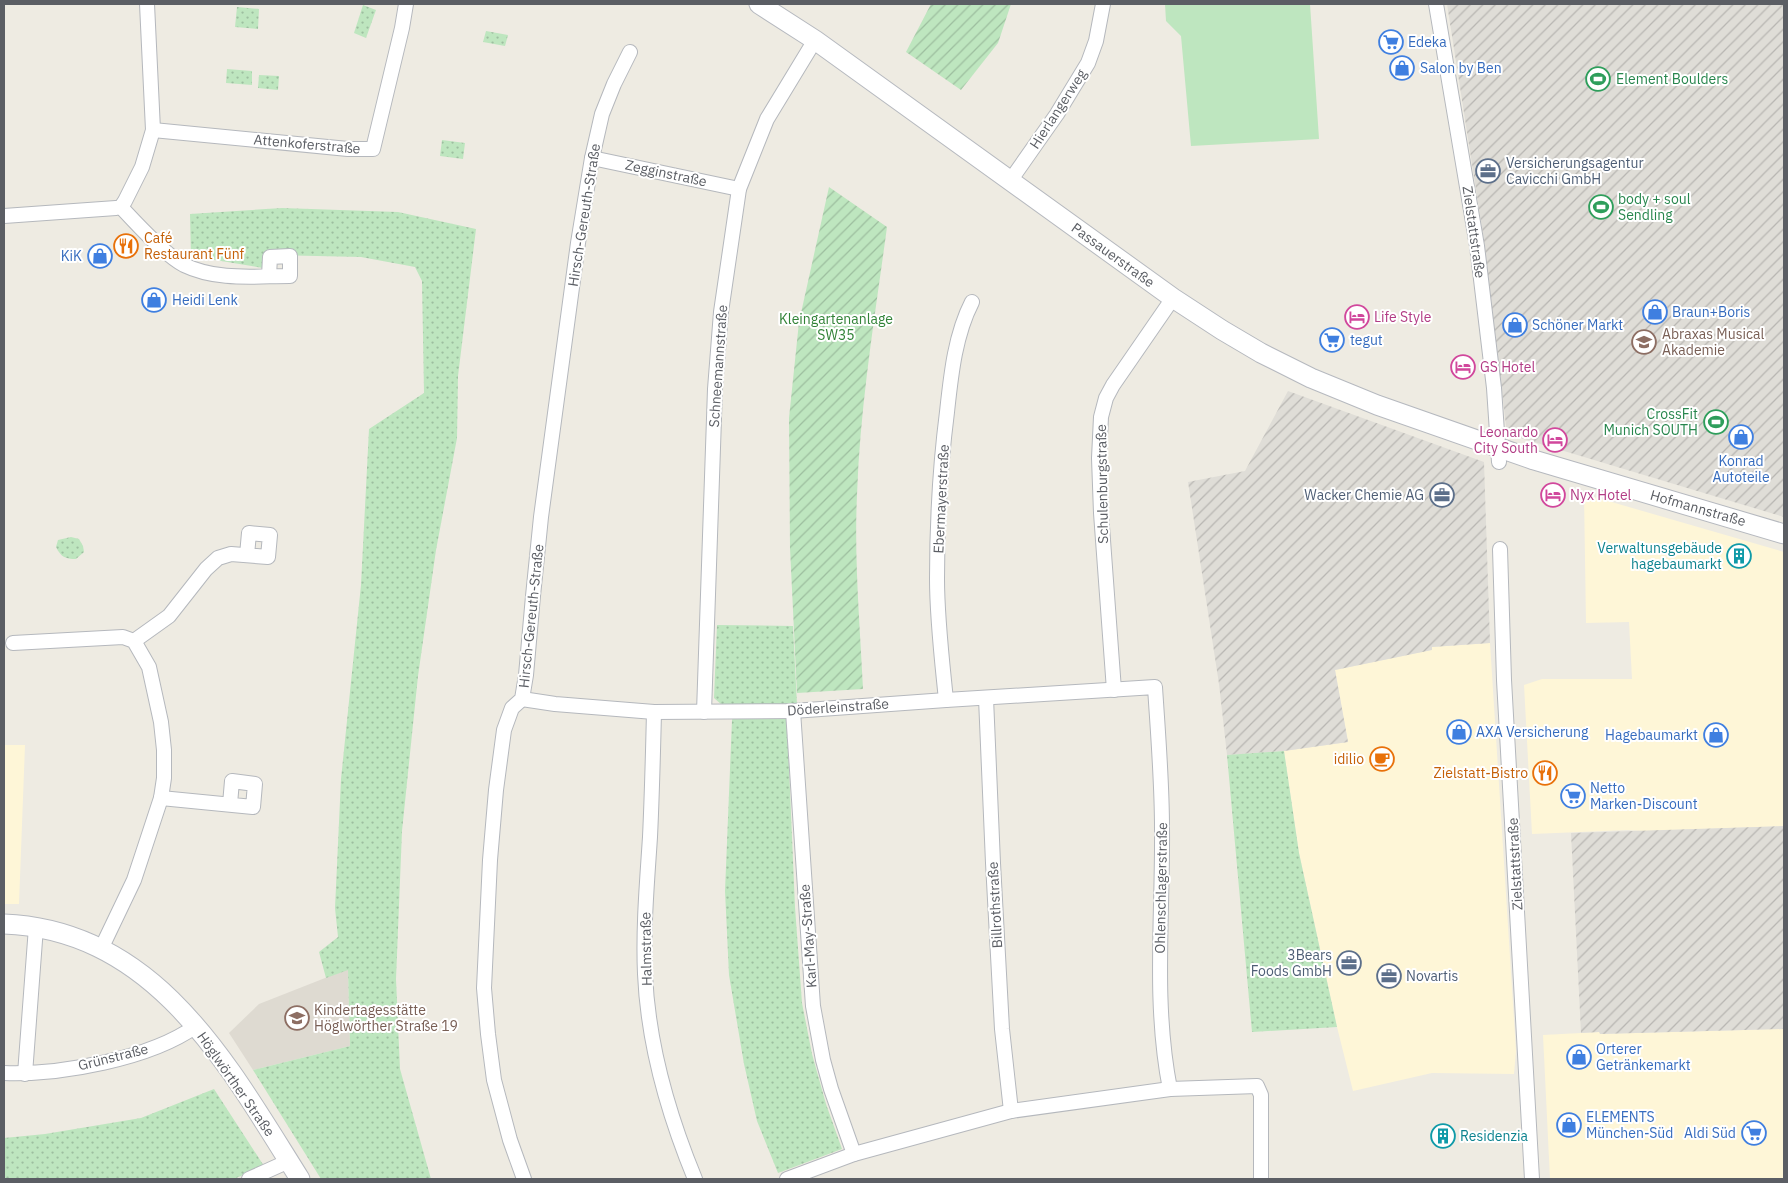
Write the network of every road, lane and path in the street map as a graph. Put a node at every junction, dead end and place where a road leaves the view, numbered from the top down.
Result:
1 (147, 4) edge
2 (406, 4) edge
3 (759, 4) edge
4 (1103, 4) edge
5 (1436, 4) edge
6 (815, 40) junction
7 (630, 52) dead end
8 (153, 130) junction
9 (592, 158) junction
10 (1010, 181) junction
11 (739, 189) junction
12 (121, 207) junction
13 (4, 216) edge
14 (269, 276) dead end
15 (1173, 298) junction
16 (972, 302) dead end
17 (1498, 455) junction
18 (1784, 534) edge
19 (1500, 549) dead end
20 (247, 555) dead end
21 (134, 641) junction
22 (13, 643) dead end
23 (1155, 688) joint
24 (1114, 690) junction
25 (986, 698) junction
26 (522, 699) junction
27 (946, 700) junction
28 (793, 711) junction
29 (654, 712) junction
30 (704, 712) junction
31 (161, 798) junction
32 (230, 804) dead end
33 (4, 924) edge
34 (36, 927) junction
35 (100, 949) junction
36 (196, 1026) junction
37 (4, 1073) edge
38 (25, 1074) junction
39 (1170, 1089) junction
40 (1011, 1110) junction
41 (854, 1154) junction
42 (289, 1161) junction
43 (249, 1179) edge
44 (300, 1179) edge
45 (524, 1179) edge
46 (695, 1179) edge
47 (787, 1179) edge
48 (1261, 1179) edge
49 (1532, 1179) edge

1 - 8 street
2 - 8 street, Attenkoferstraße
3 - 6 street, Passauerstraße
4 - 10 street, Hierlangerweg
5 - 17 street, Zielstattstraße
6 - 10 street, Passauerstraße
6 - 11 street, Schneemannstraße
7 - 9 street, Hirsch-Gereuth-Straße
8 - 12 street
9 - 11 street, Zegginstraße
9 - 26 street, Hirsch-Gereuth-Straße
10 - 15 street, Passauerstraße
11 - 30 street, Schneemannstraße
12 - 13 street
12 - 14 street
15 - 17 street, Passauerstraße
15 - 24 street, Schulenburgstraße
16 - 27 street, Ebermayerstraße
17 - 18 street, Hofmannstraße
19 - 49 street, Zielstattstraße
20 - 21 street
21 - 22 street
21 - 31 street
23 - 24 street, Döderleinstraße
23 - 39 street, Ohlenschlagerstraße
24 - 25 street, Döderleinstraße
25 - 27 street, Döderleinstraße
25 - 40 street, Billrothstraße
26 - 29 street, Döderleinstraße
26 - 45 street, Hirsch-Gereuth-Straße
27 - 28 street, Döderleinstraße
28 - 30 street, Döderleinstraße
28 - 41 street, Karl-May-Straße
29 - 30 street, Döderleinstraße
29 - 46 street, Halmstraße
31 - 32 street
31 - 35 street
33 - 34 street, Höglwörther Straße
34 - 35 street, Höglwörther Straße
34 - 38 street
35 - 36 street, Höglwörther Straße
36 - 38 street, Grünstraße
36 - 42 street, Höglwörther Straße
37 - 38 street, Grünstraße
39 - 40 street
39 - 48 street
40 - 41 street
41 - 47 street
42 - 43 street
42 - 44 street, Höglwörther Straße

